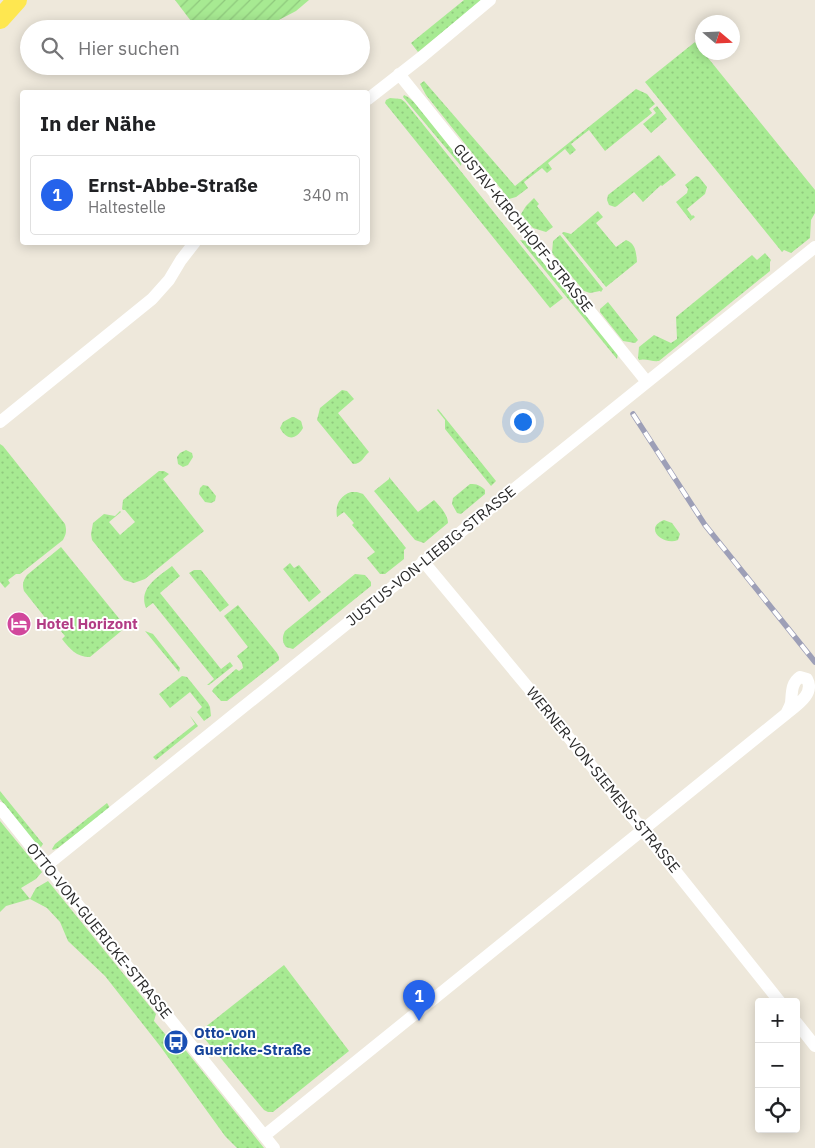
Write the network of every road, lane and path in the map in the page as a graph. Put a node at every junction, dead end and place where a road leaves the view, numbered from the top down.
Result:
1 (17, 0) edge
2 (490, 0) edge
3 (0, 19) edge
4 (399, 74) junction
5 (370, 97) edge
6 (193, 245) edge
7 (815, 247) edge
8 (647, 382) junction
9 (0, 422) edge
10 (423, 561) junction
11 (786, 714) dead end
12 (0, 808) edge
13 (644, 830) junction
14 (47, 865) junction
15 (777, 998) edge
16 (800, 1027) edge
17 (815, 1046) edge
18 (264, 1136) junction
19 (274, 1148) edge

1 - 3 main road
2 - 4 street
4 - 5 street
4 - 8 street, GUSTAV-KIRCHHOFF-STRASSE
6 - 9 street
7 - 8 street, JUSTUS-VON-LIEBIG-STRASSE
8 - 10 street, JUSTUS-VON-LIEBIG-STRASSE
10 - 13 street, WERNER-VON-SIEMENS-STRASSE
10 - 14 street, JUSTUS-VON-LIEBIG-STRASSE
11 - 13 street
12 - 14 street, OTTO-VON-GUERICKE-STRASSE
13 - 15 street, WERNER-VON-SIEMENS-STRASSE
13 - 18 street
14 - 18 street, OTTO-VON-GUERICKE-STRASSE
16 - 17 street
18 - 19 street, OTTO-VON-GUERICKE-STRASSE

